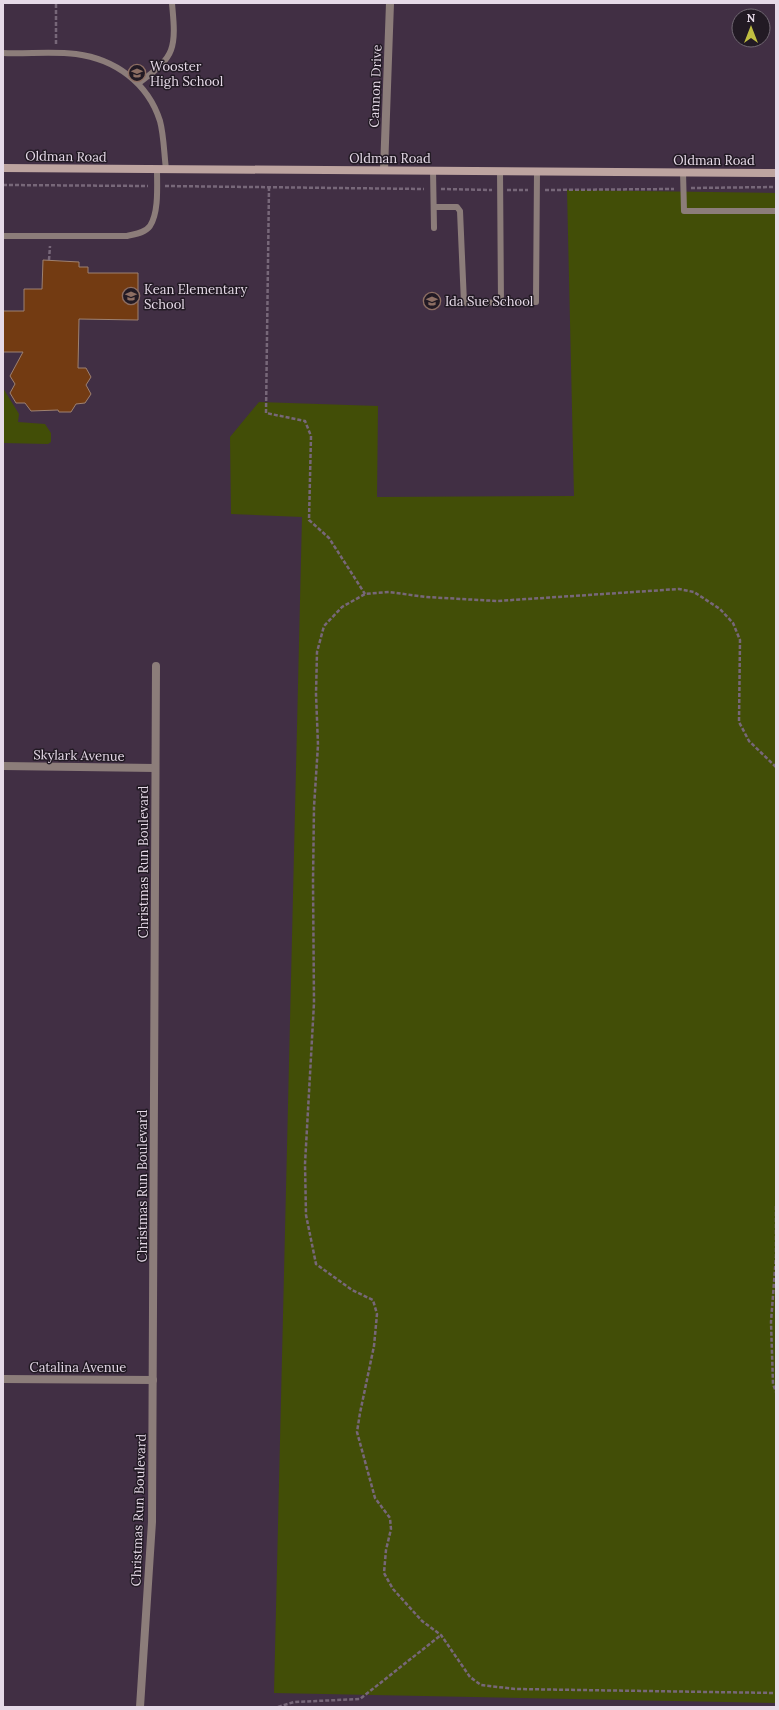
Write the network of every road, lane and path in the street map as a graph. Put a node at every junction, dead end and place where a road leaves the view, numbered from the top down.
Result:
1 (56, 3) edge
2 (172, 3) edge
3 (390, 3) edge
4 (56, 45) dead end
5 (3, 53) edge
6 (139, 83) junction
7 (3, 168) edge
8 (157, 170) junction
9 (166, 170) junction
10 (384, 170) junction
11 (432, 170) junction
12 (500, 170) junction
13 (538, 171) junction
14 (683, 172) junction
15 (776, 173) edge
16 (3, 185) edge
17 (157, 186) junction
18 (269, 187) junction
19 (776, 187) edge
20 (683, 188) junction
21 (433, 189) junction
22 (500, 190) junction
23 (537, 190) junction
24 (434, 207) junction
25 (776, 211) edge
26 (434, 228) dead end
27 (3, 236) edge
28 (50, 246) dead end
29 (49, 260) dead end
30 (501, 302) junction
31 (365, 594) junction
32 (156, 666) dead end
33 (3, 766) edge
34 (776, 767) edge
35 (155, 768) junction
36 (776, 1206) edge
37 (3, 1379) edge
38 (153, 1380) junction
39 (776, 1392) edge
40 (441, 1635) junction
41 (776, 1693) edge
42 (140, 1707) edge
43 (278, 1707) edge

1 - 4 path
2 - 6 lane
3 - 10 street, Cannon Drive
5 - 6 lane
6 - 9 lane
7 - 8 street, Oldman Road
8 - 9 street, Oldman Road
8 - 17 lane
9 - 10 street, Oldman Road
10 - 11 street, Oldman Road
11 - 12 street, Oldman Road
11 - 21 lane
12 - 13 street, Oldman Road
12 - 22 lane
13 - 14 street, Oldman Road
13 - 23 lane
14 - 15 street, Oldman Road
14 - 20 lane
16 - 17 path
17 - 18 path
17 - 27 lane
18 - 21 path
18 - 31 path
19 - 20 path
20 - 23 path
20 - 25 lane
21 - 22 path
21 - 24 lane
22 - 23 path
22 - 30 lane
23 - 30 lane
24 - 26 lane
24 - 30 lane
28 - 29 path
31 - 34 path
31 - 40 path
32 - 35 street, Christmas Run Boulevard
33 - 35 street, Skylark Avenue
35 - 38 street, Christmas Run Boulevard
36 - 39 path
37 - 38 street, Catalina Avenue
38 - 42 street, Christmas Run Boulevard
40 - 41 path
40 - 43 path

